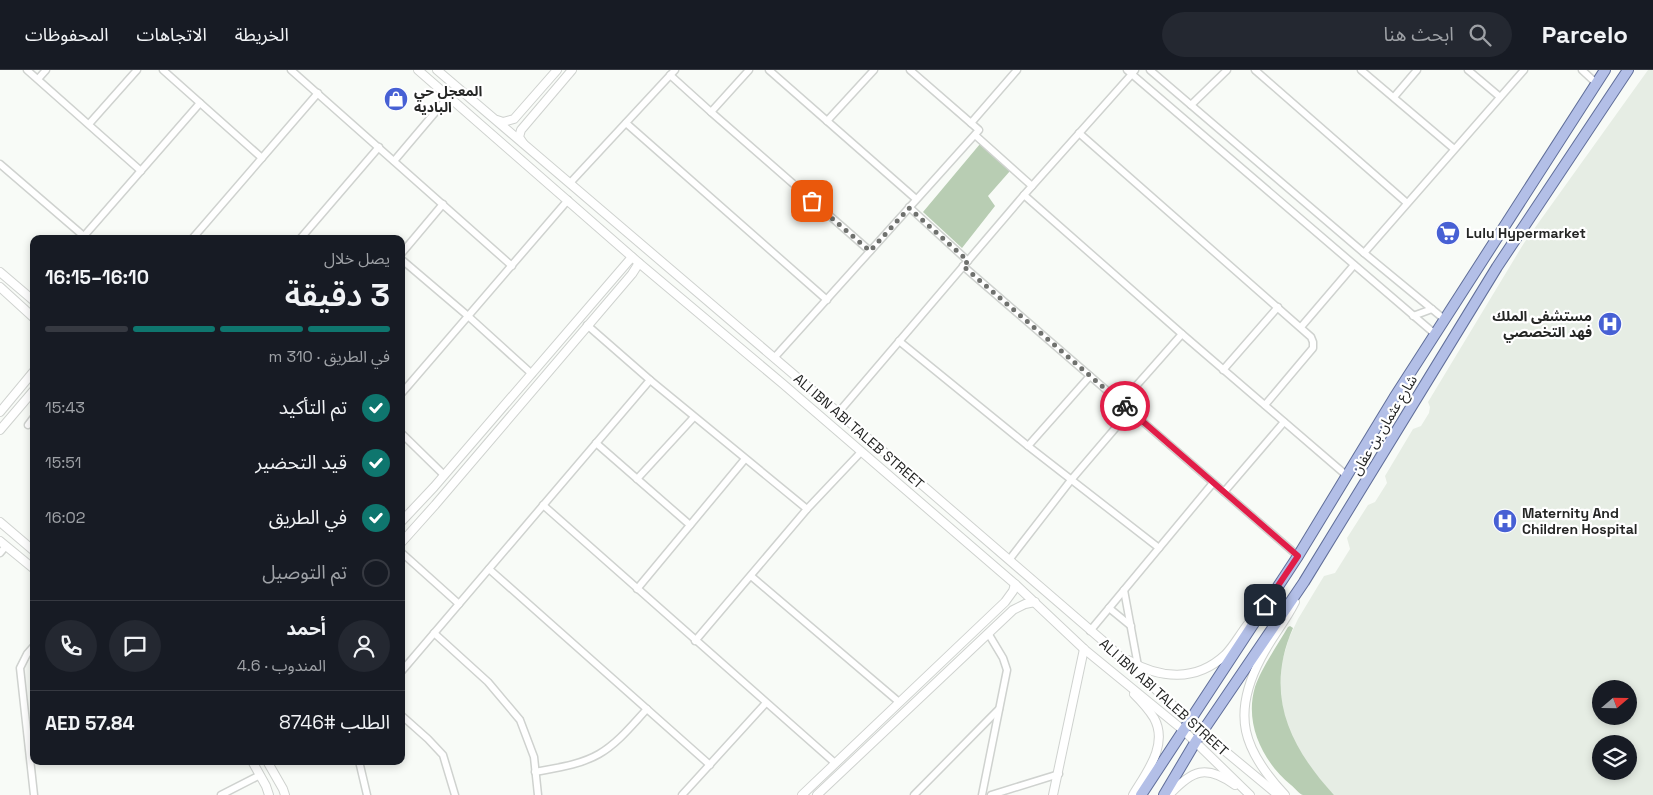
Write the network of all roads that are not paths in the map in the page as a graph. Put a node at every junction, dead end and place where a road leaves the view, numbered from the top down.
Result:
1 (27, 70) edge
2 (46, 70) edge
3 (137, 70) edge
4 (163, 70) edge
5 (291, 70) edge
6 (418, 70) edge
7 (437, 70) edge
8 (556, 70) edge
9 (572, 70) edge
10 (749, 70) edge
11 (769, 70) edge
12 (874, 70) edge
13 (910, 70) edge
14 (1150, 70) edge
15 (1228, 70) edge
16 (1255, 70) edge
17 (1361, 70) edge
18 (1417, 70) edge
19 (1468, 70) edge
20 (1524, 70) edge
21 (1582, 70) edge
22 (1604, 70) edge
23 (1628, 70) edge
24 (1014, 71) edge
25 (1131, 71) edge
26 (672, 73) edge
27 (38, 79) junction
28 (1596, 83) junction
29 (318, 93) junction
30 (449, 96) junction
31 (1394, 97) junction
32 (1500, 97) junction
33 (200, 103) junction
34 (1191, 105) junction
35 (711, 112) junction
36 (495, 120) junction
37 (827, 121) junction
38 (626, 123) junction
39 (89, 124) junction
40 (971, 124) junction
41 (1079, 133) junction
42 (975, 135) junction
43 (524, 145) junction
44 (379, 147) junction
45 (1453, 148) junction
46 (262, 158) junction
47 (394, 161) junction
48 (0, 164) edge
49 (141, 171) junction
50 (570, 183) junction
51 (1032, 186) junction
52 (1024, 195) junction
53 (916, 199) junction
54 (568, 200) junction
55 (1407, 203) junction
56 (443, 204) junction
57 (909, 208) junction
58 (83, 235) edge
59 (88, 235) edge
60 (195, 235) edge
61 (303, 235) edge
62 (405, 249) edge
63 (870, 251) junction
64 (1364, 253) junction
65 (632, 257) junction
66 (405, 262) edge
67 (639, 263) junction
68 (965, 264) junction
69 (1354, 265) junction
70 (512, 266) junction
71 (0, 272) edge
72 (0, 287) edge
73 (30, 298) edge
74 (827, 300) junction
75 (1278, 307) junction
76 (1432, 309) junction
77 (30, 314) edge
78 (468, 316) junction
79 (1413, 316) junction
80 (1444, 319) junction
81 (587, 325) junction
82 (1301, 327) junction
83 (1182, 334) junction
84 (1435, 334) junction
85 (899, 341) junction
86 (774, 358) junction
87 (1224, 370) junction
88 (532, 374) junction
89 (30, 376) edge
90 (1090, 376) junction
91 (650, 380) junction
92 (405, 389) edge
93 (30, 395) edge
94 (1121, 403) junction
95 (1265, 405) junction
96 (1130, 411) junction
97 (0, 412) edge
98 (838, 413) junction
99 (694, 416) junction
100 (30, 422) edge
101 (1284, 422) junction
102 (28, 425) dead end
103 (0, 430) edge
104 (405, 437) edge
105 (596, 443) junction
106 (1028, 446) junction
107 (861, 452) junction
108 (745, 459) junction
109 (444, 475) junction
110 (1346, 476) junction
111 (637, 479) junction
112 (1072, 480) junction
113 (1213, 482) junction
114 (1224, 492) junction
115 (543, 505) junction
116 (807, 510) junction
117 (405, 518) edge
118 (0, 522) edge
119 (690, 524) junction
120 (405, 539) edge
121 (3, 543) edge
122 (30, 547) edge
123 (1159, 548) junction
124 (0, 553) edge
125 (405, 556) edge
126 (1298, 556) junction
127 (1009, 560) junction
128 (30, 567) edge
129 (489, 569) junction
130 (751, 576) junction
131 (1304, 582) junction
132 (1015, 584) junction
133 (637, 589) junction
134 (1124, 590) junction
135 (1005, 602) junction
136 (1035, 602) junction
137 (459, 604) junction
138 (1109, 608) junction
139 (1013, 610) junction
140 (1131, 626) junction
141 (1090, 631) junction
142 (434, 633) junction
143 (988, 633) junction
144 (695, 640) junction
145 (1084, 649) junction
146 (30, 651) edge
147 (1115, 652) junction
148 (1138, 666) junction
149 (405, 667) edge
150 (1118, 676) junction
151 (899, 702) junction
152 (765, 704) junction
153 (1000, 708) junction
154 (647, 709) junction
155 (405, 719) edge
156 (1186, 725) junction
157 (1199, 737) junction
158 (30, 759) edge
159 (710, 764) junction
160 (835, 764) junction
161 (31, 765) edge
162 (254, 765) edge
163 (269, 765) edge
164 (361, 765) edge
165 (536, 772) junction
166 (1058, 774) junction
167 (260, 775) junction
168 (34, 795) edge
169 (220, 795) edge
170 (269, 795) edge
171 (285, 795) edge
172 (367, 795) edge
173 (455, 795) edge
174 (538, 795) edge
175 (682, 795) edge
176 (802, 795) edge
177 (817, 795) edge
178 (914, 795) edge
179 (982, 795) edge
180 (991, 795) edge
181 (1053, 795) edge
182 (1133, 795) edge
183 (1141, 795) edge
184 (1164, 795) edge
185 (1169, 795) edge
186 (1249, 795) edge
187 (1278, 795) edge
188 (1285, 795) edge

1 - 27 street
2 - 27 street
3 - 39 street
4 - 33 street
5 - 29 street
6 - 30 street, ALI IBN ABI TALEB STREET
7 - 36 street, ALI IBN ABI TALEB STREET
8 - 36 street
9 - 43 street
10 - 35 street
11 - 37 street
12 - 37 street
13 - 40 street
14 - 34 street
15 - 34 street
16 - 55 street
17 - 31 street
18 - 31 street
19 - 32 street
20 - 32 street
21 - 28 street
22 - 28 main road, شارع عثمان بن عفان
23 - 131 main road, شارع عثمان بن عفان
24 - 40 street
25 - 41 street
25 - 69 street
26 - 35 street
26 - 38 street
27 - 39 street
28 - 80 main road, شارع عثمان بن عفان
29 - 44 street
29 - 46 street
30 - 47 street
30 - 54 street, ALI IBN ABI TALEB STREET
31 - 45 street
32 - 45 street
33 - 46 street
33 - 49 street
34 - 64 street
35 - 63 street
36 - 43 street, ALI IBN ABI TALEB STREET
37 - 53 street
38 - 50 street
38 - 74 street
39 - 49 street
40 - 42 street
41 - 51 street
41 - 75 street
42 - 51 street
42 - 53 street
43 - 50 street, ALI IBN ABI TALEB STREET
44 - 47 street
44 - 61 street
45 - 55 street
46 - 60 street
47 - 56 street
48 - 58 street
49 - 59 street
50 - 86 street, ALI IBN ABI TALEB STREET
51 - 52 street
52 - 68 street
52 - 83 street
53 - 57 street
54 - 65 street, ALI IBN ABI TALEB STREET
54 - 70 street
55 - 64 street
56 - 62 street
56 - 70 street
57 - 63 street
57 - 68 street
63 - 74 street
64 - 76 street
65 - 67 street, ALI IBN ABI TALEB STREET
65 - 88 street
66 - 78 street
67 - 81 street
67 - 107 street, ALI IBN ABI TALEB STREET
68 - 85 street
68 - 90 street
69 - 79 street
69 - 82 street
70 - 78 street
71 - 73 street
72 - 77 street
74 - 86 street
75 - 82 street
75 - 87 street
76 - 79 street
76 - 80 street
78 - 88 street
78 - 92 street
79 - 84 street
80 - 84 main road, شارع عثمان بن عفان
81 - 91 street
81 - 120 street
82 - 95 street
83 - 87 street
83 - 94 street
84 - 110 main road, شارع عثمان بن عفان
85 - 98 street
85 - 106 street
86 - 98 street, ALI IBN ABI TALEB STREET
87 - 95 street
88 - 109 street
89 - 97 street
90 - 94 street
90 - 106 street
91 - 99 street
91 - 105 street
93 - 103 street
94 - 96 street
95 - 101 street
96 - 112 street
96 - 113 street
98 - 127 street, ALI IBN ABI TALEB STREET
99 - 108 street
99 - 111 street
100 - 102 street
101 - 110 street
101 - 114 street
104 - 109 street
105 - 111 street
105 - 115 street
106 - 112 street
107 - 116 street
107 - 132 street, ALI IBN ABI TALEB STREET
108 - 116 street
108 - 119 street
109 - 117 street
110 - 126 main road, شارع عثمان بن عفان
111 - 119 street
112 - 123 street
112 - 127 street
113 - 114 street
113 - 123 street
114 - 126 street
115 - 129 street
115 - 133 street
116 - 130 street
118 - 122 street
119 - 133 street
121 - 124 street
121 - 128 street
123 - 134 street
125 - 137 street
126 - 148 street
126 - 156 main road, شارع عثمان بن عفان
127 - 141 street, ALI IBN ABI TALEB STREET
129 - 137 street
129 - 154 street
130 - 144 street
130 - 151 street
131 - 157 main road, شارع عثمان بن عفان
131 - 188 street
132 - 135 street
132 - 136 street, ALI IBN ABI TALEB STREET
133 - 144 street
134 - 138 street
134 - 140 street
135 - 139 street
135 - 151 street
136 - 139 street
136 - 145 street, ALI IBN ABI TALEB STREET
137 - 142 street
138 - 140 street
138 - 141 street
139 - 143 street
140 - 148 street
141 - 147 street, ALI IBN ABI TALEB STREET
142 - 149 street
142 - 165 street
143 - 153 street
143 - 177 street
144 - 152 street
145 - 150 street, ALI IBN ABI TALEB STREET
145 - 166 street
146 - 158 street
147 - 148 street
147 - 156 street, ALI IBN ABI TALEB STREET
150 - 156 street
150 - 182 street
151 - 160 street
152 - 159 street
152 - 160 street
153 - 178 street
153 - 179 street
154 - 159 street
154 - 165 street
155 - 173 street
156 - 157 street, ALI IBN ABI TALEB STREET
156 - 183 main road, شارع عثمان بن عفان
157 - 184 main road, شارع عثمان بن عفان
157 - 186 street
157 - 187 street, ALI IBN ABI TALEB STREET
159 - 175 street
160 - 176 street
161 - 168 street
162 - 167 street
163 - 171 street
164 - 172 street
165 - 174 street
166 - 180 street
166 - 181 street
167 - 169 street
167 - 170 street
185 - 186 street

